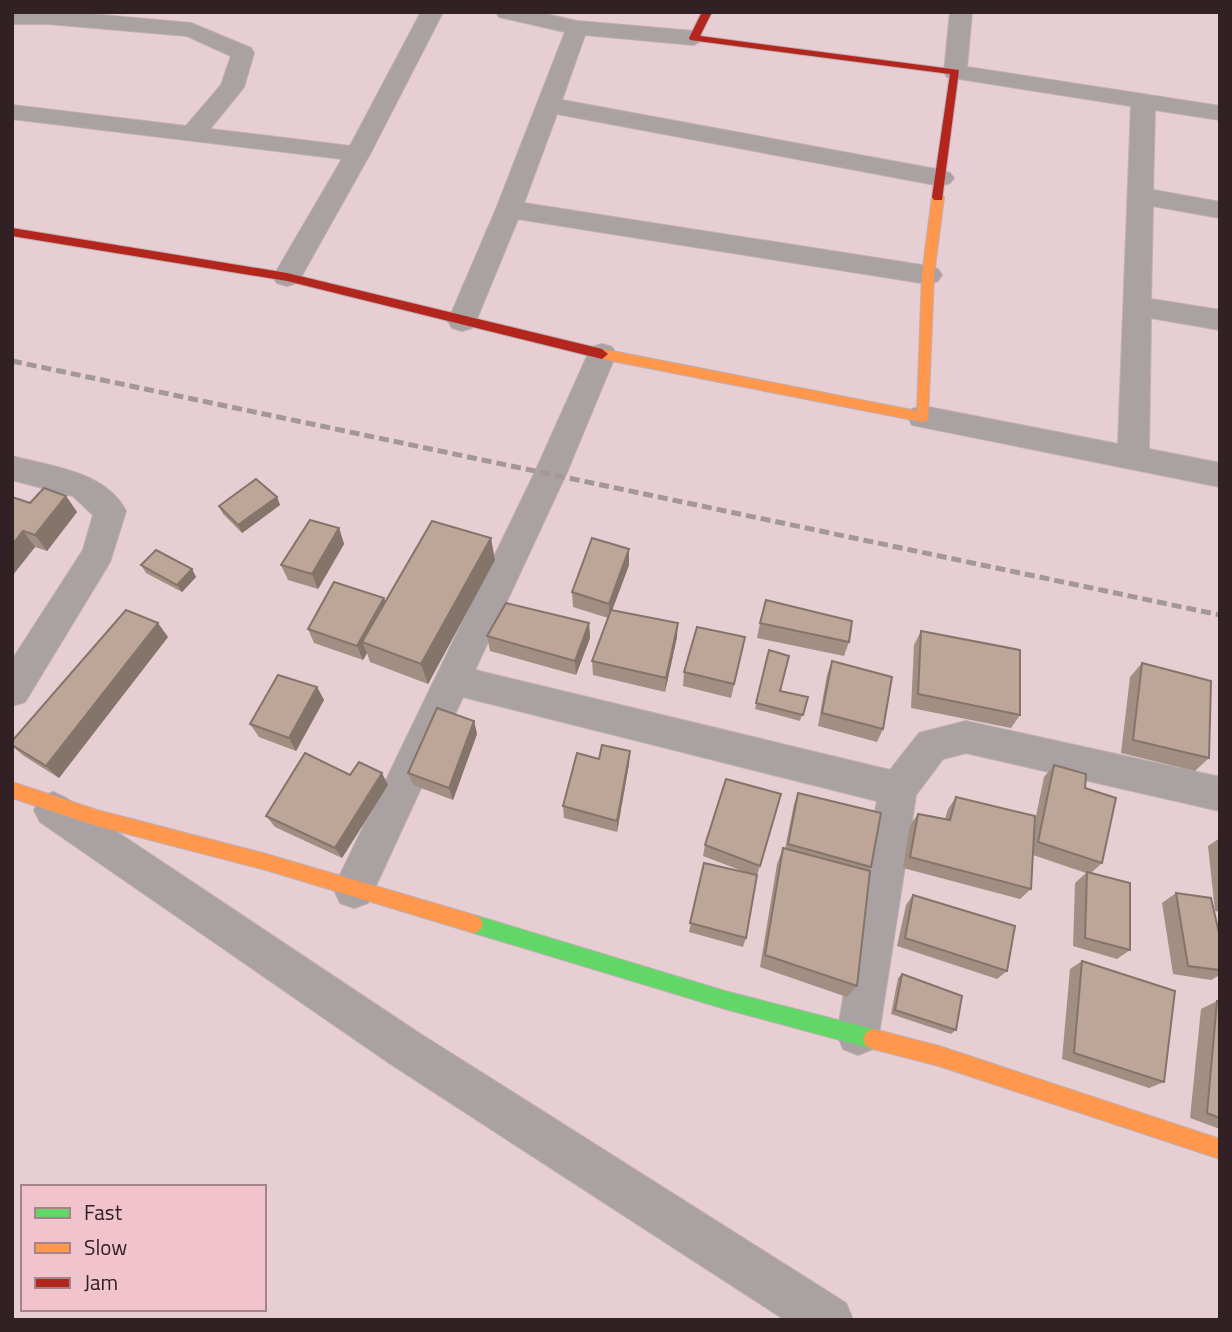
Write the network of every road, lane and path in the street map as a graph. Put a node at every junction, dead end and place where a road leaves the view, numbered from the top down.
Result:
1 (208, 12) edge
2 (432, 12) edge
3 (508, 12) edge
4 (707, 12) edge
5 (961, 12) edge
6 (18, 16) edge
7 (577, 28) junction
8 (191, 30) junction
9 (694, 38) junction
10 (955, 72) junction
11 (1143, 100) junction
12 (548, 105) junction
13 (12, 112) edge
14 (1220, 113) edge
15 (194, 132) junction
16 (358, 154) junction
17 (941, 178) junction
18 (1140, 196) junction
19 (509, 209) junction
20 (1220, 210) edge
21 (12, 232) edge
22 (928, 275) junction
23 (287, 277) junction
24 (1137, 306) junction
25 (1220, 320) edge
26 (462, 321) junction
27 (602, 354) junction
28 (923, 417) junction
29 (1133, 458) junction
30 (12, 468) edge
31 (1220, 475) edge
32 (454, 680) junction
33 (12, 691) edge
34 (898, 789) junction
35 (22, 793) edge
36 (1220, 794) edge
37 (354, 889) junction
38 (858, 1034) junction
39 (1220, 1149) edge
40 (829, 1320) edge

1 - 8 street
2 - 16 street
3 - 7 street
4 - 9 street
5 - 10 street
6 - 8 street
7 - 9 street
7 - 12 street
8 - 15 street
9 - 10 street
10 - 11 street
10 - 17 street
11 - 14 street
11 - 18 street
12 - 17 street
12 - 19 street
13 - 15 street
15 - 16 street
16 - 23 street
17 - 22 street
18 - 20 street
18 - 24 street
19 - 22 street
19 - 26 street
21 - 23 street
22 - 28 street
23 - 26 street
24 - 25 street
24 - 29 street
26 - 27 street
27 - 28 street
27 - 32 street
28 - 29 street
29 - 31 street
30 - 33 street
32 - 34 street
32 - 37 street
34 - 36 street
34 - 38 street
35 - 37 street
35 - 40 street
37 - 38 street
38 - 39 street

